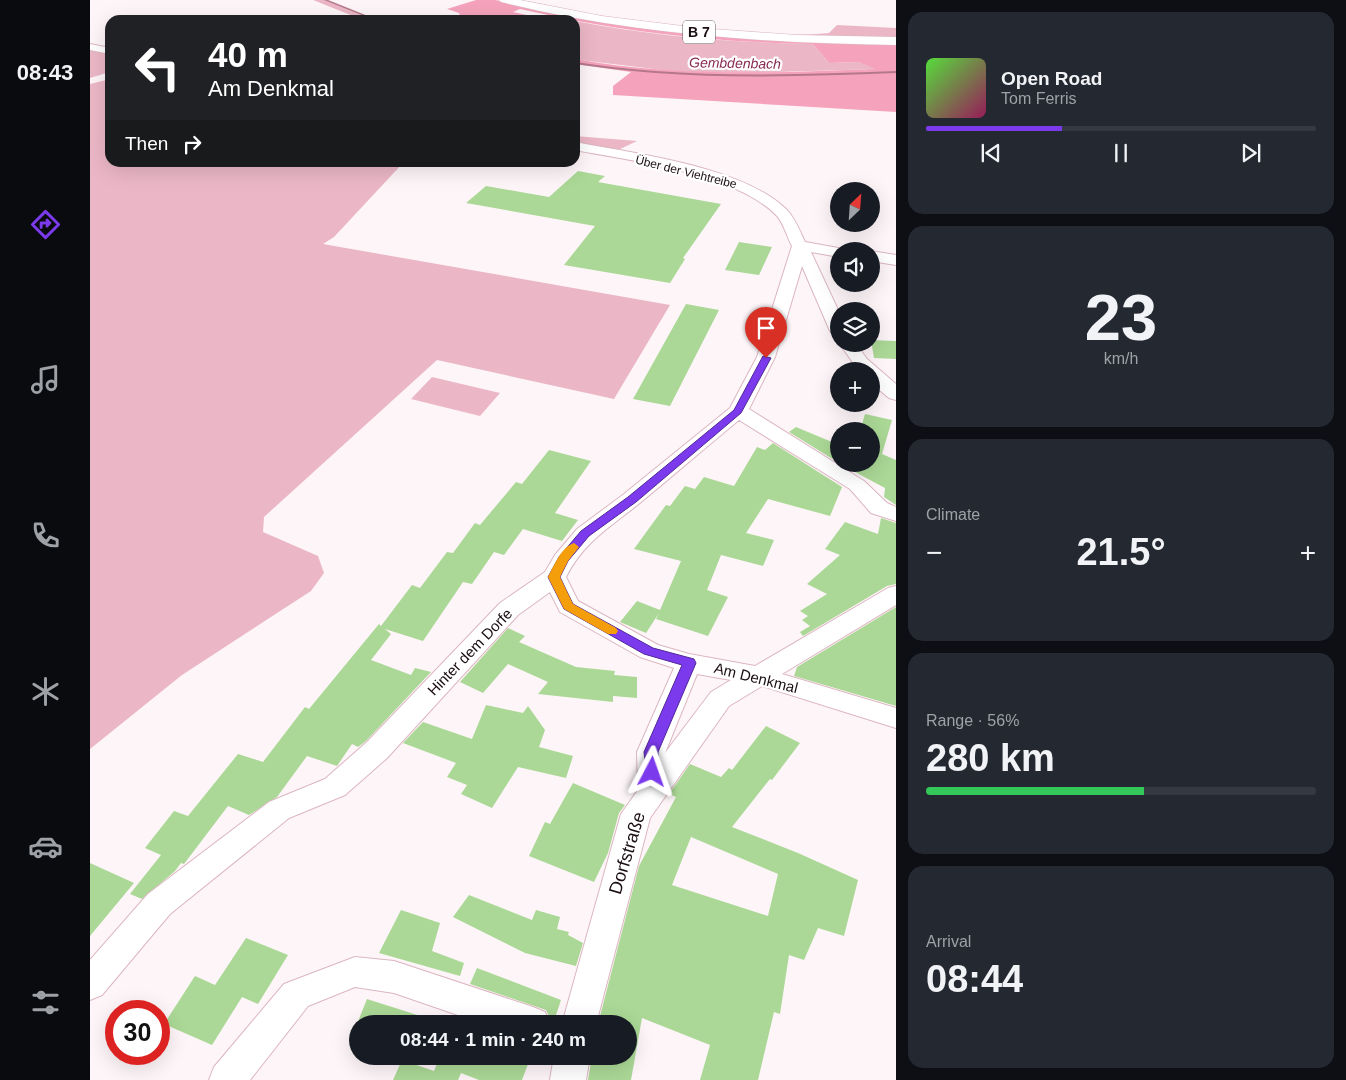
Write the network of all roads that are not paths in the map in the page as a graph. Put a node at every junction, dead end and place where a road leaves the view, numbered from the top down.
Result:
1 (505, 0) edge
2 (577, 15) edge
3 (580, 16) edge
4 (896, 41) edge
5 (90, 47) edge
6 (105, 50) edge
7 (580, 147) edge
8 (800, 246) junction
9 (830, 251) edge
10 (880, 257) edge
11 (896, 260) edge
12 (830, 311) edge
13 (880, 380) edge
14 (896, 394) edge
15 (738, 411) junction
16 (896, 514) edge
17 (554, 577) junction
18 (896, 594) edge
19 (689, 663) junction
20 (759, 676) junction
21 (896, 718) edge
22 (652, 791) junction
23 (90, 984) edge
24 (506, 1015) edge
25 (582, 1015) edge
26 (570, 1065) edge
27 (227, 1080) edge
28 (568, 1080) edge

1 - 2 main road, B 7
3 - 4 main road, B 7
5 - 6 street
7 - 8 street, Über der Viehtreibe
8 - 9 street
8 - 12 street, Über der Viehtreibe
8 - 15 street, Hinter dem Dorfe
10 - 11 street
13 - 14 street
15 - 16 street
15 - 17 street, Hinter dem Dorfe
17 - 19 street, Am Denkmal
17 - 23 street, Hinter dem Dorfe
18 - 20 street, Dorfstraße
19 - 20 street, Am Denkmal
19 - 22 street
20 - 21 street, Am Denkmal
20 - 22 street, Dorfstraße
22 - 25 street, Dorfstraße
24 - 27 street
26 - 28 street

